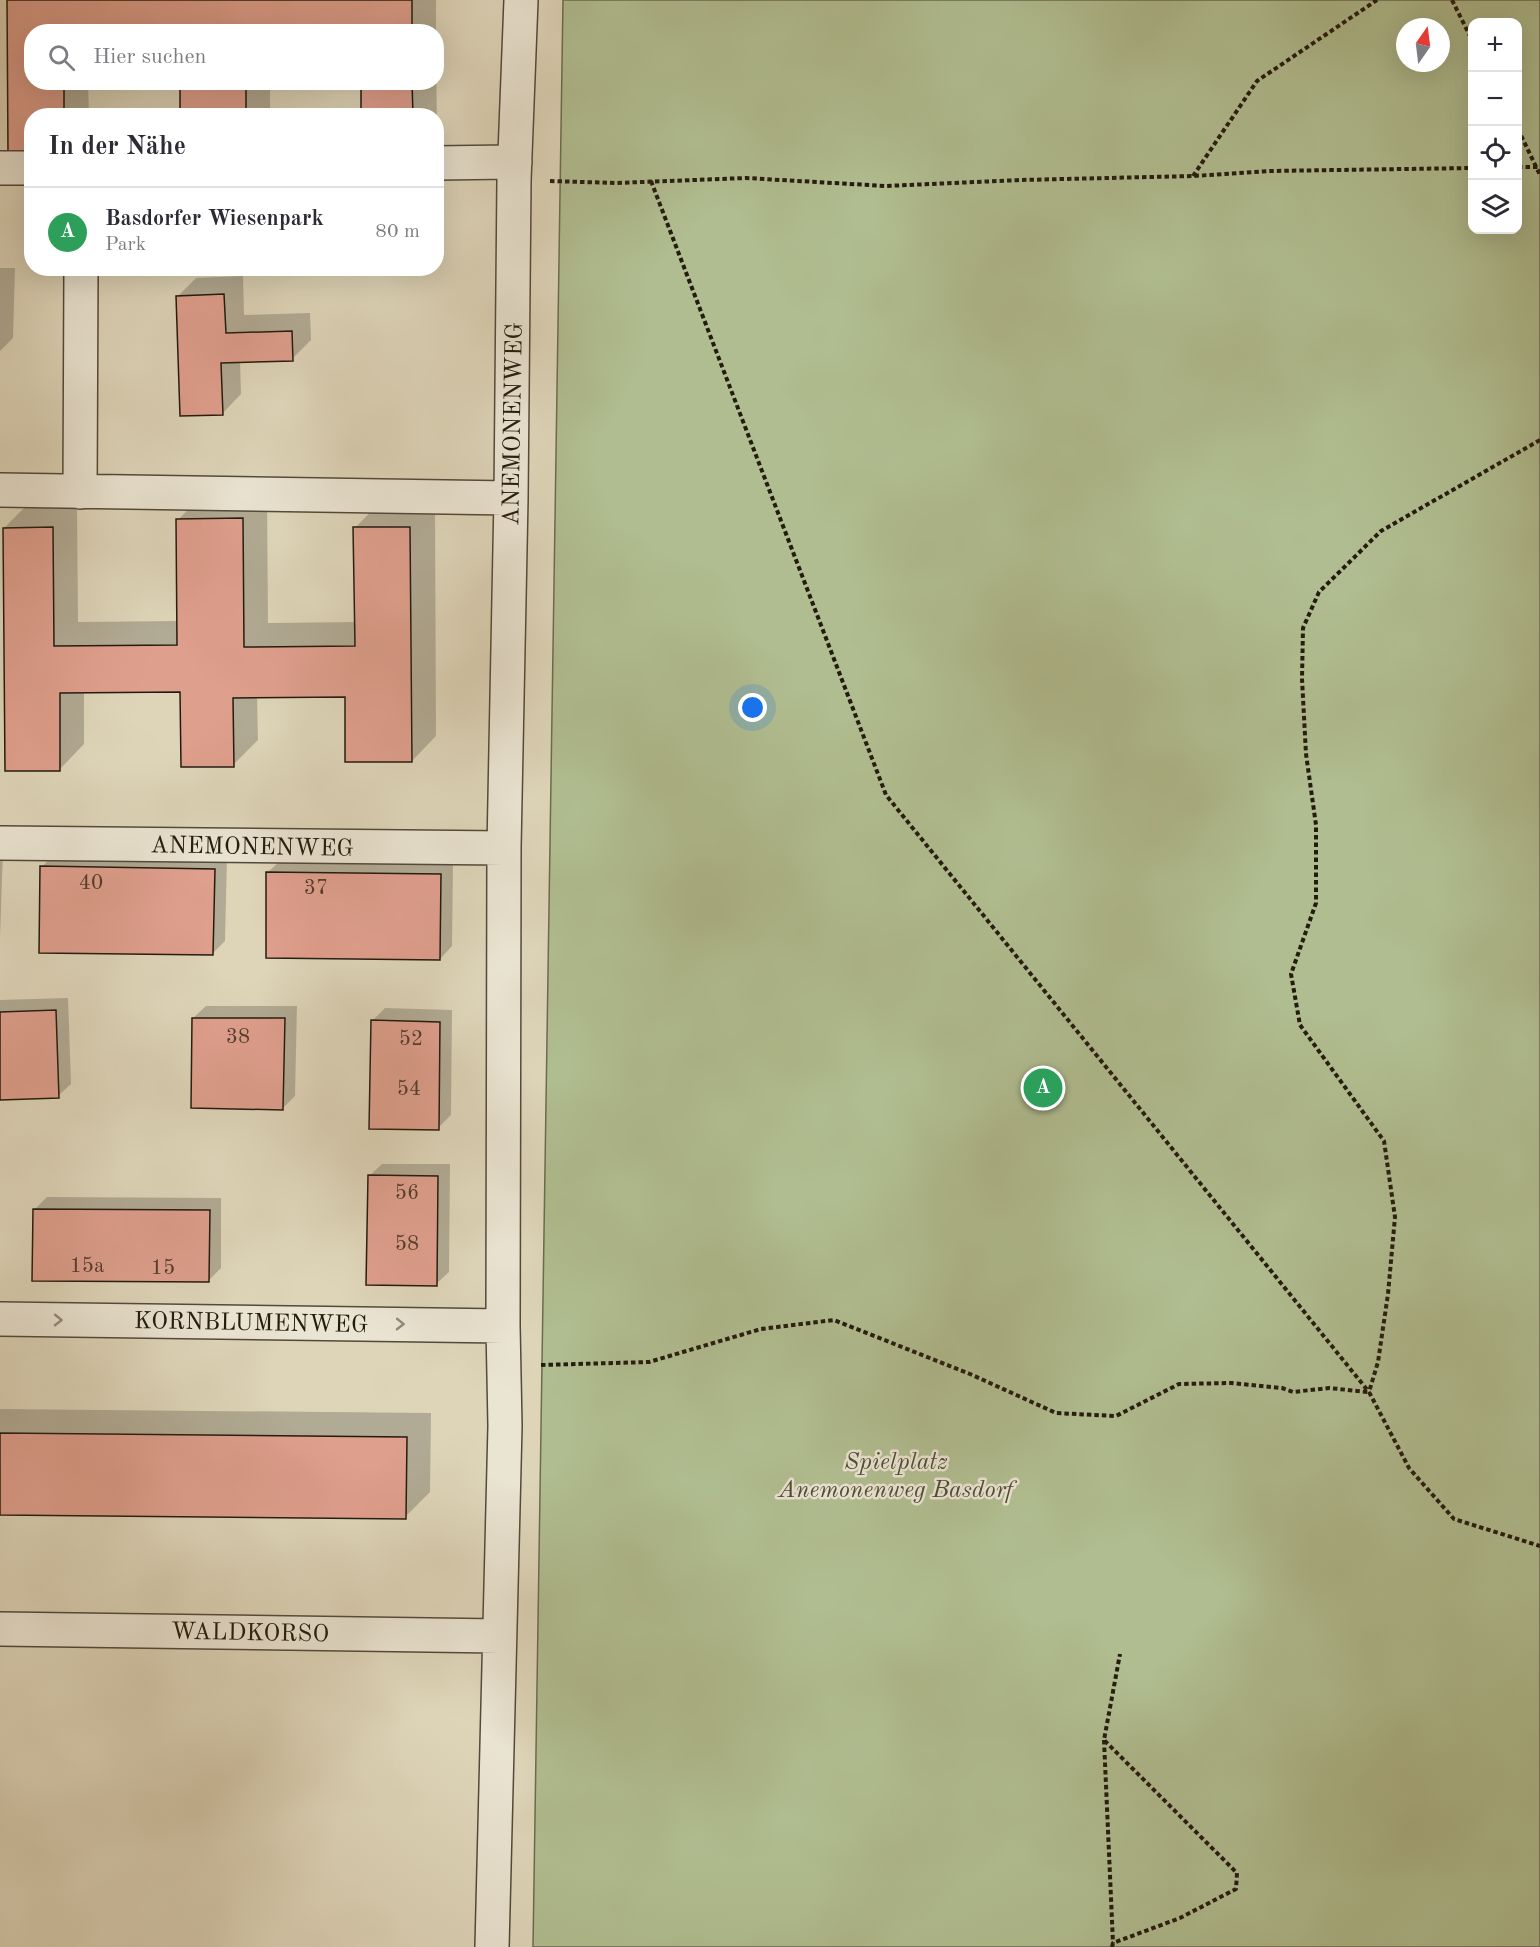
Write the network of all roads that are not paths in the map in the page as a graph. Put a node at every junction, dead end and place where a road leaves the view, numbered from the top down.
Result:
1 (521, 0) edge
2 (444, 165) edge
3 (0, 168) edge
4 (24, 168) edge
5 (514, 171) junction
6 (81, 276) edge
7 (0, 490) edge
8 (80, 492) junction
9 (511, 498) junction
10 (0, 843) edge
11 (504, 848) junction
12 (0, 1319) edge
13 (503, 1326) junction
14 (0, 1629) edge
15 (500, 1635) junction
16 (492, 1947) edge

1 - 5 street, ANEMONENWEG
2 - 5 street
3 - 4 street
5 - 9 street, ANEMONENWEG
6 - 8 street
7 - 8 street
8 - 9 street
9 - 11 street, ANEMONENWEG
10 - 11 street, ANEMONENWEG
11 - 13 street, ANEMONENWEG
12 -> 13 street, KORNBLUMENWEG
13 - 15 street, ANEMONENWEG
14 - 15 street, WALDKORSO
15 - 16 street, ANEMONENWEG

